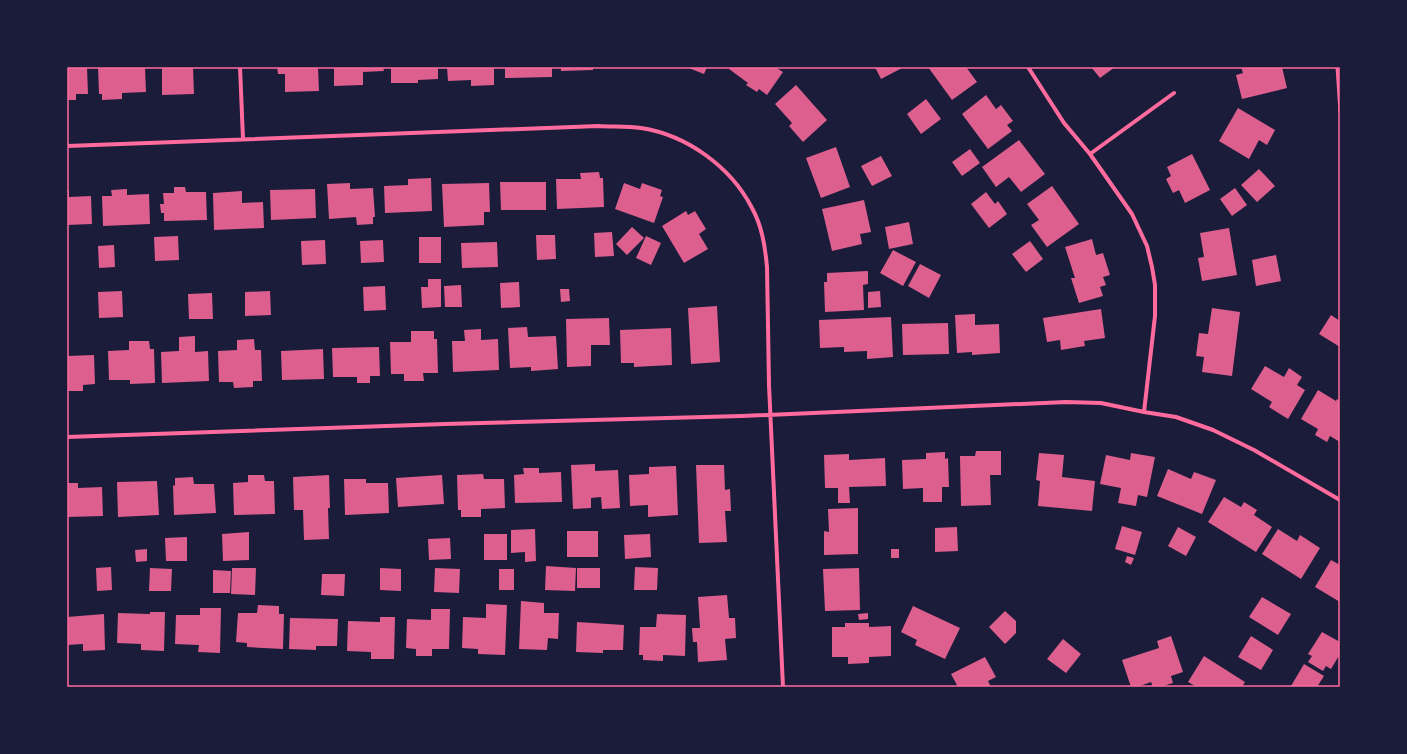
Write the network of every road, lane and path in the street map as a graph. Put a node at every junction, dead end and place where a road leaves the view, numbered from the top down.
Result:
1 (240, 67) edge
2 (1028, 67) edge
3 (1337, 67) edge
4 (1174, 93) dead end
5 (1340, 112) edge
6 (243, 139) junction
7 (67, 146) edge
8 (1090, 154) junction
9 (1144, 412) junction
10 (770, 414) junction
11 (67, 437) edge
12 (1340, 500) edge
13 (783, 687) edge

1 - 6 street
2 - 8 street
3 - 5 lane
4 - 8 street
6 - 7 street
6 - 10 street
8 - 9 street
9 - 10 street
9 - 12 street
10 - 11 street
10 - 13 street

